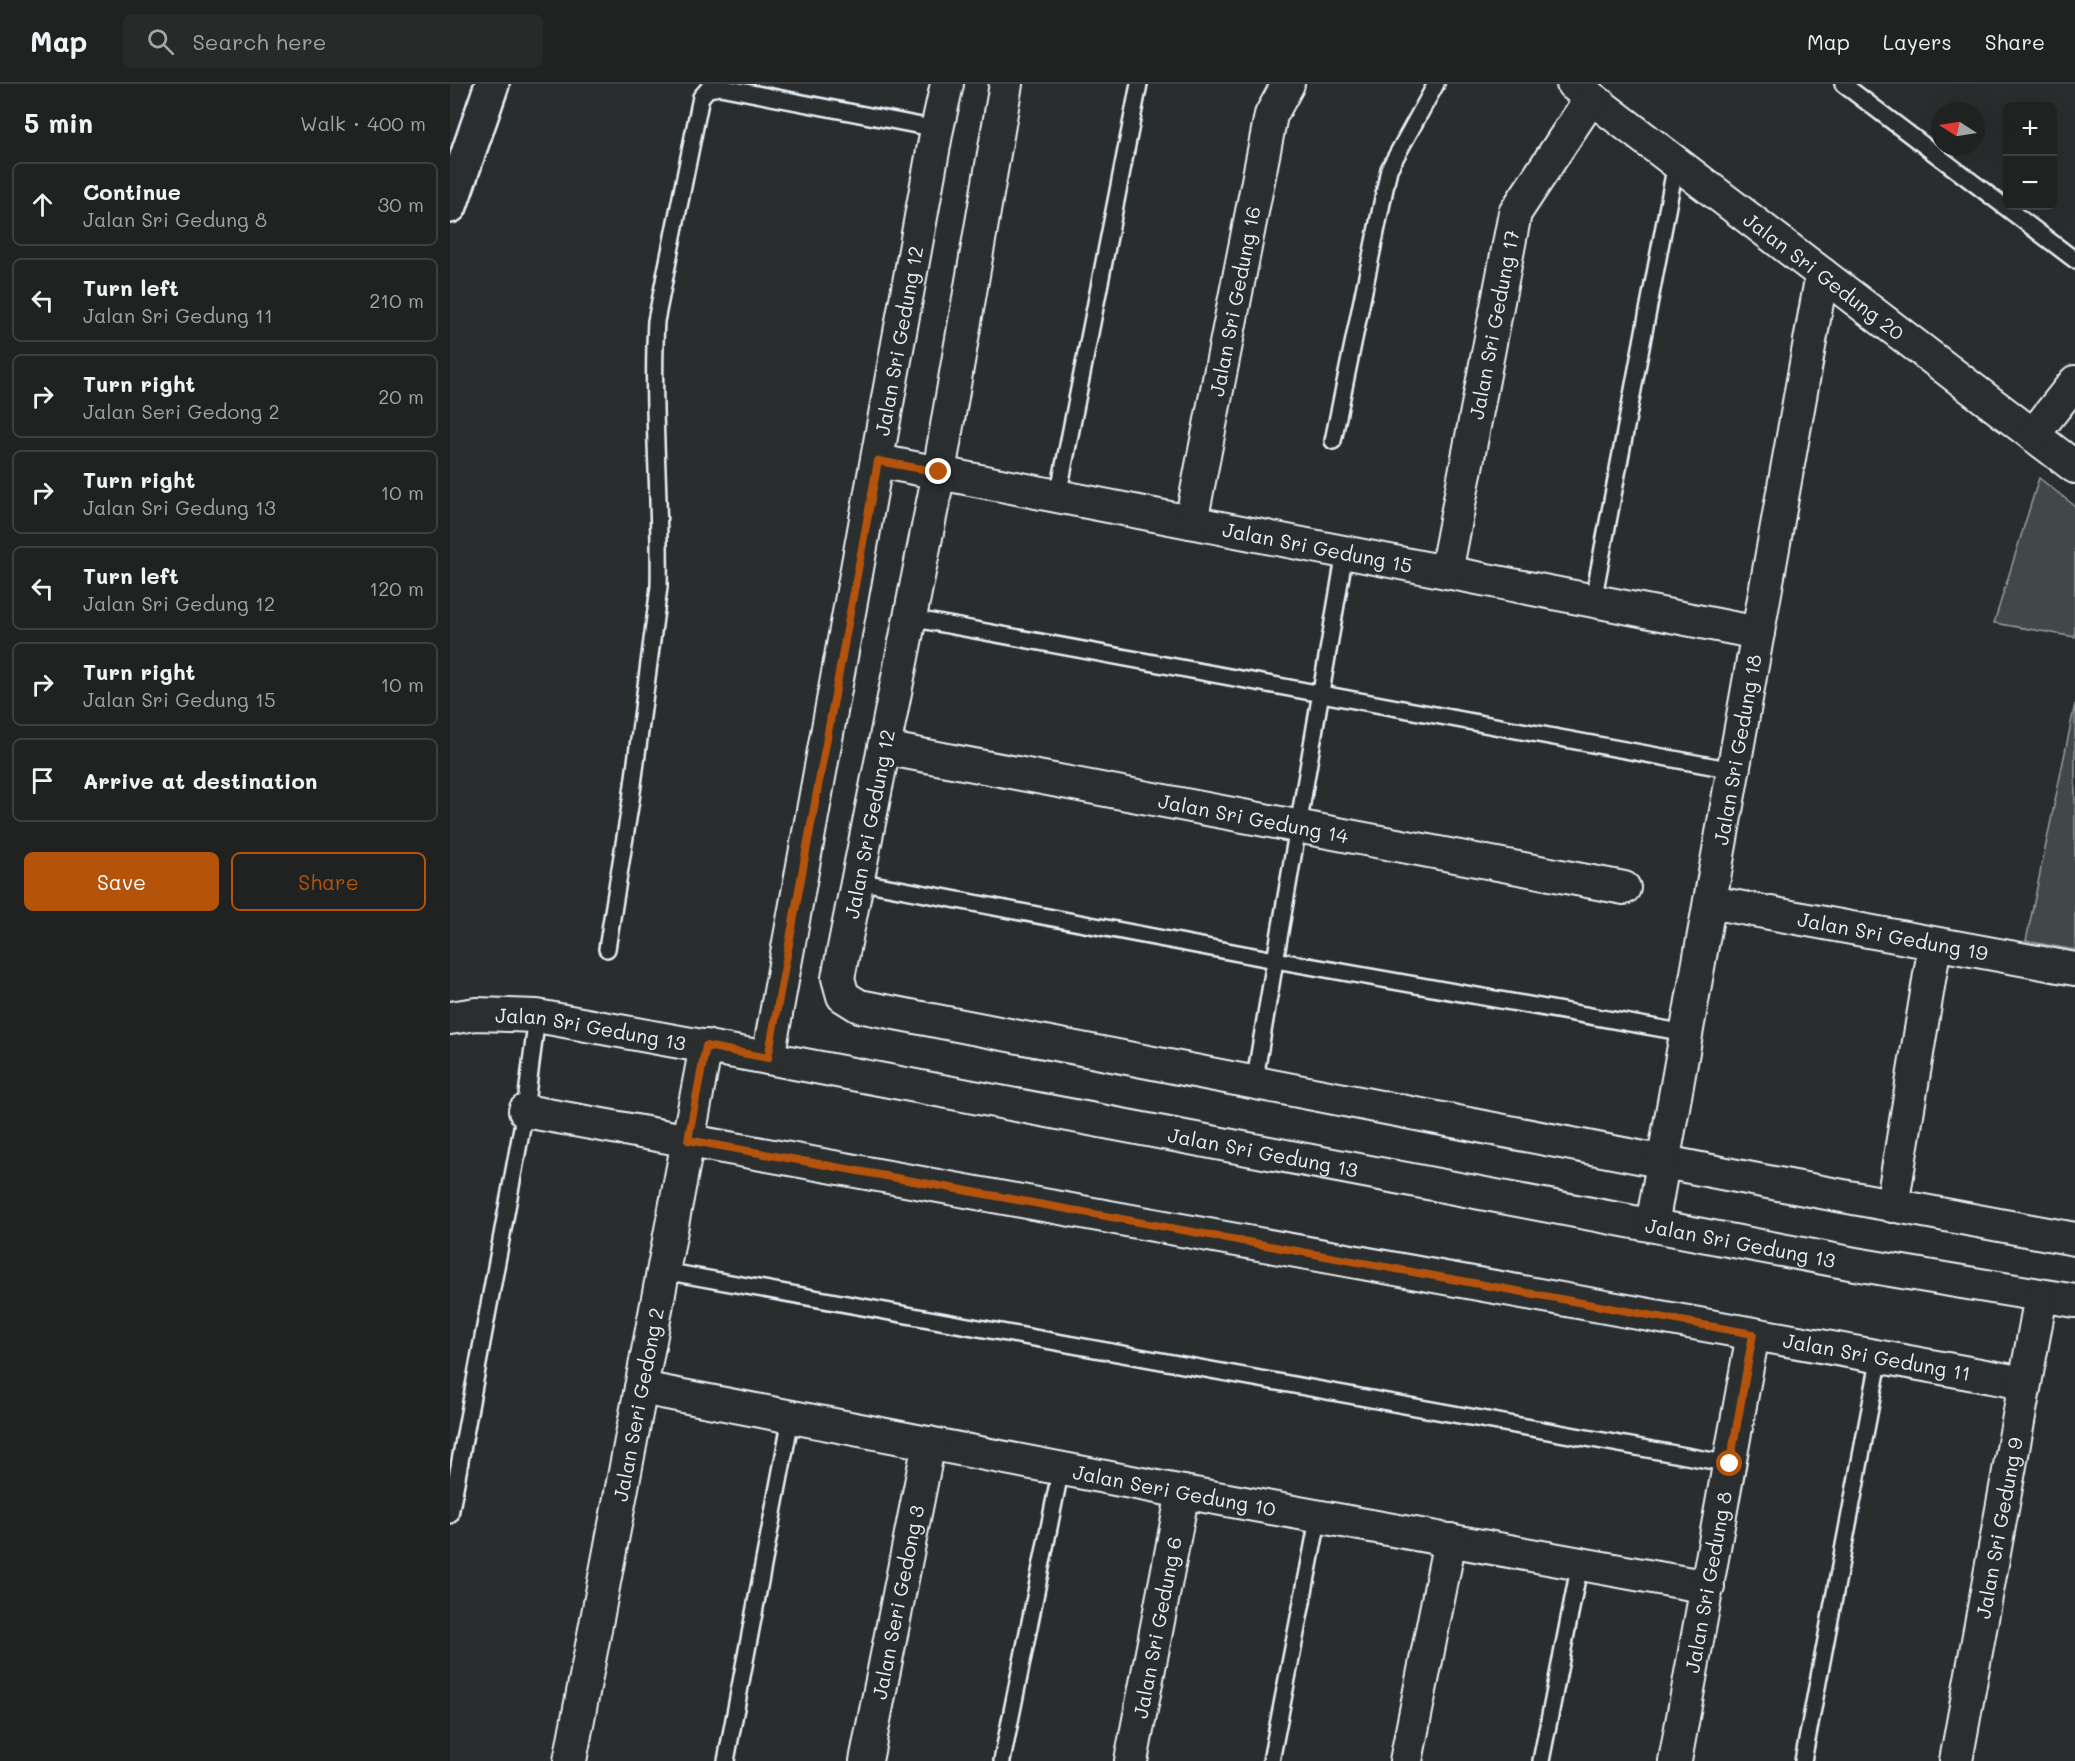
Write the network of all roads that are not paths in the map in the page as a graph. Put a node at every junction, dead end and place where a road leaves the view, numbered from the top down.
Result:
1 (492, 84) edge
2 (947, 84) edge
3 (1006, 84) edge
4 (1139, 84) edge
5 (1288, 84) edge
6 (1436, 84) edge
7 (1843, 84) edge
8 (1589, 88) edge
9 (937, 129) junction
10 (1676, 163) junction
11 (450, 206) edge
12 (2075, 260) edge
13 (1822, 274) junction
14 (2075, 382) edge
15 (2033, 435) junction
16 (1333, 441) dead end
17 (878, 461) junction
18 (2075, 467) edge
19 (939, 472) junction
20 (1058, 496) junction
21 (1191, 522) junction
22 (1345, 552) junction
23 (1446, 572) junction
24 (1593, 601) junction
25 (910, 618) junction
26 (1758, 633) junction
27 (1320, 693) junction
28 (884, 748) junction
29 (1734, 770) junction
30 (1298, 827) junction
31 (857, 881) junction
32 (1624, 888) dead end
33 (1710, 902) junction
34 (1935, 944) junction
35 (607, 949) dead end
36 (1275, 960) junction
37 (2075, 969) edge
38 (537, 1016) junction
39 (450, 1018) edge
40 (1686, 1033) junction
41 (706, 1046) junction
42 (768, 1058) junction
43 (1254, 1084) junction
44 (525, 1111) junction
45 (688, 1140) junction
46 (1664, 1164) junction
47 (1892, 1206) junction
48 (1652, 1225) junction
49 (2075, 1239) edge
50 (664, 1271) junction
51 (2041, 1296) junction
52 (2075, 1301) edge
53 (1753, 1334) junction
54 (1880, 1356) junction
55 (2024, 1383) junction
56 (641, 1388) junction
57 (791, 1418) junction
58 (929, 1443) junction
59 (1730, 1464) junction
60 (1061, 1468) junction
61 (1183, 1492) junction
62 (450, 1515) edge
63 (1319, 1515) junction
64 (1450, 1540) junction
65 (1580, 1563) junction
66 (1708, 1587) junction
67 (570, 1761) edge
68 (726, 1761) edge
69 (866, 1761) edge
70 (1002, 1761) edge
71 (1131, 1761) edge
72 (1271, 1761) edge
73 (1406, 1761) edge
74 (1541, 1761) edge
75 (1675, 1761) edge
76 (1803, 1761) edge
77 (1956, 1761) edge

1 - 11 highway
2 - 9 street, Jalan Sri Gedung 12
3 - 19 street, Jalan Sri Gedung 12
4 - 20 lane
5 - 21 street, Jalan Sri Gedung 16
6 - 16 lane
7 - 12 lane
8 - 10 street, Jalan Sri Gedung 20
8 - 23 street, Jalan Sri Gedung 17
9 - 17 street, Jalan Sri Gedung 12
9 - 35 lane
10 - 13 street, Jalan Sri Gedung 20
10 - 24 lane
13 - 15 street, Jalan Sri Gedung 20
13 - 26 street, Jalan Sri Gedung 18
14 - 15 street
15 - 18 street, Jalan Sri Gedung 20
17 - 19 street, Jalan Sri Gedung 15
17 - 42 street, Jalan Sri Gedung 12
19 - 20 street, Jalan Sri Gedung 15
19 - 25 street, Jalan Sri Gedung 12
20 - 21 street, Jalan Sri Gedung 15
21 - 22 street, Jalan Sri Gedung 15
22 - 23 street, Jalan Sri Gedung 15
22 - 27 lane
23 - 24 street, Jalan Sri Gedung 15
24 - 26 street, Jalan Sri Gedung 15
25 - 27 lane
25 - 28 street, Jalan Sri Gedung 12
26 - 29 street, Jalan Sri Gedung 18
27 - 29 lane
27 - 30 lane
28 - 30 street, Jalan Sri Gedung 14
28 - 31 street, Jalan Sri Gedung 12
29 - 33 street, Jalan Sri Gedung 18
30 - 32 street, Jalan Sri Gedung 14
30 - 36 lane
31 - 36 lane
31 - 43 street, Jalan Sri Gedung 12
33 - 34 street, Jalan Sri Gedung 19
33 - 40 street, Jalan Sri Gedung 18
34 - 37 street, Jalan Sri Gedung 19
34 - 47 street
36 - 40 lane
36 - 43 lane
38 - 39 street, Jalan Sri Gedung 13
38 - 41 street, Jalan Sri Gedung 13
38 - 44 lane
40 - 46 street, Jalan Sri Gedung 18
41 - 42 street, Jalan Sri Gedung 13
41 - 45 street, Jalan Seri Gedong 2
42 - 48 street, Jalan Sri Gedung 13
43 - 46 street
44 - 45 street, Jalan Sri Gedung 11
44 - 62 lane
45 - 50 street, Jalan Seri Gedong 2
45 - 53 street, Jalan Sri Gedung 11
46 - 47 street
46 - 48 street, Jalan Sri Gedung 18
47 - 49 street
48 - 51 street, Jalan Sri Gedung 13
50 - 56 street, Jalan Seri Gedong 2
50 - 59 lane
51 - 52 street, Jalan Sri Gedung 13
51 - 55 street, Jalan Sri Gedung 9
53 - 54 street, Jalan Sri Gedung 11
53 - 59 street, Jalan Sri Gedung 8
54 - 55 street, Jalan Sri Gedung 11
54 - 76 lane
55 - 77 street, Jalan Sri Gedung 9
56 - 57 street, Jalan Seri Gedung 10
56 - 67 street, Jalan Seri Gedong 2
57 - 58 street, Jalan Seri Gedung 10
57 - 68 lane
58 - 60 street, Jalan Seri Gedung 10
58 - 69 street, Jalan Seri Gedong 3
59 - 66 street, Jalan Sri Gedung 8
60 - 61 street, Jalan Seri Gedung 10
60 - 70 lane
61 - 63 street, Jalan Seri Gedung 10
61 - 71 street, Jalan Sri Gedung 6
63 - 64 street, Jalan Seri Gedung 10
63 - 72 lane
64 - 65 street, Jalan Seri Gedung 10
64 - 73 street
65 - 66 street, Jalan Seri Gedung 10
65 - 74 lane
66 - 75 street, Jalan Sri Gedung 8

